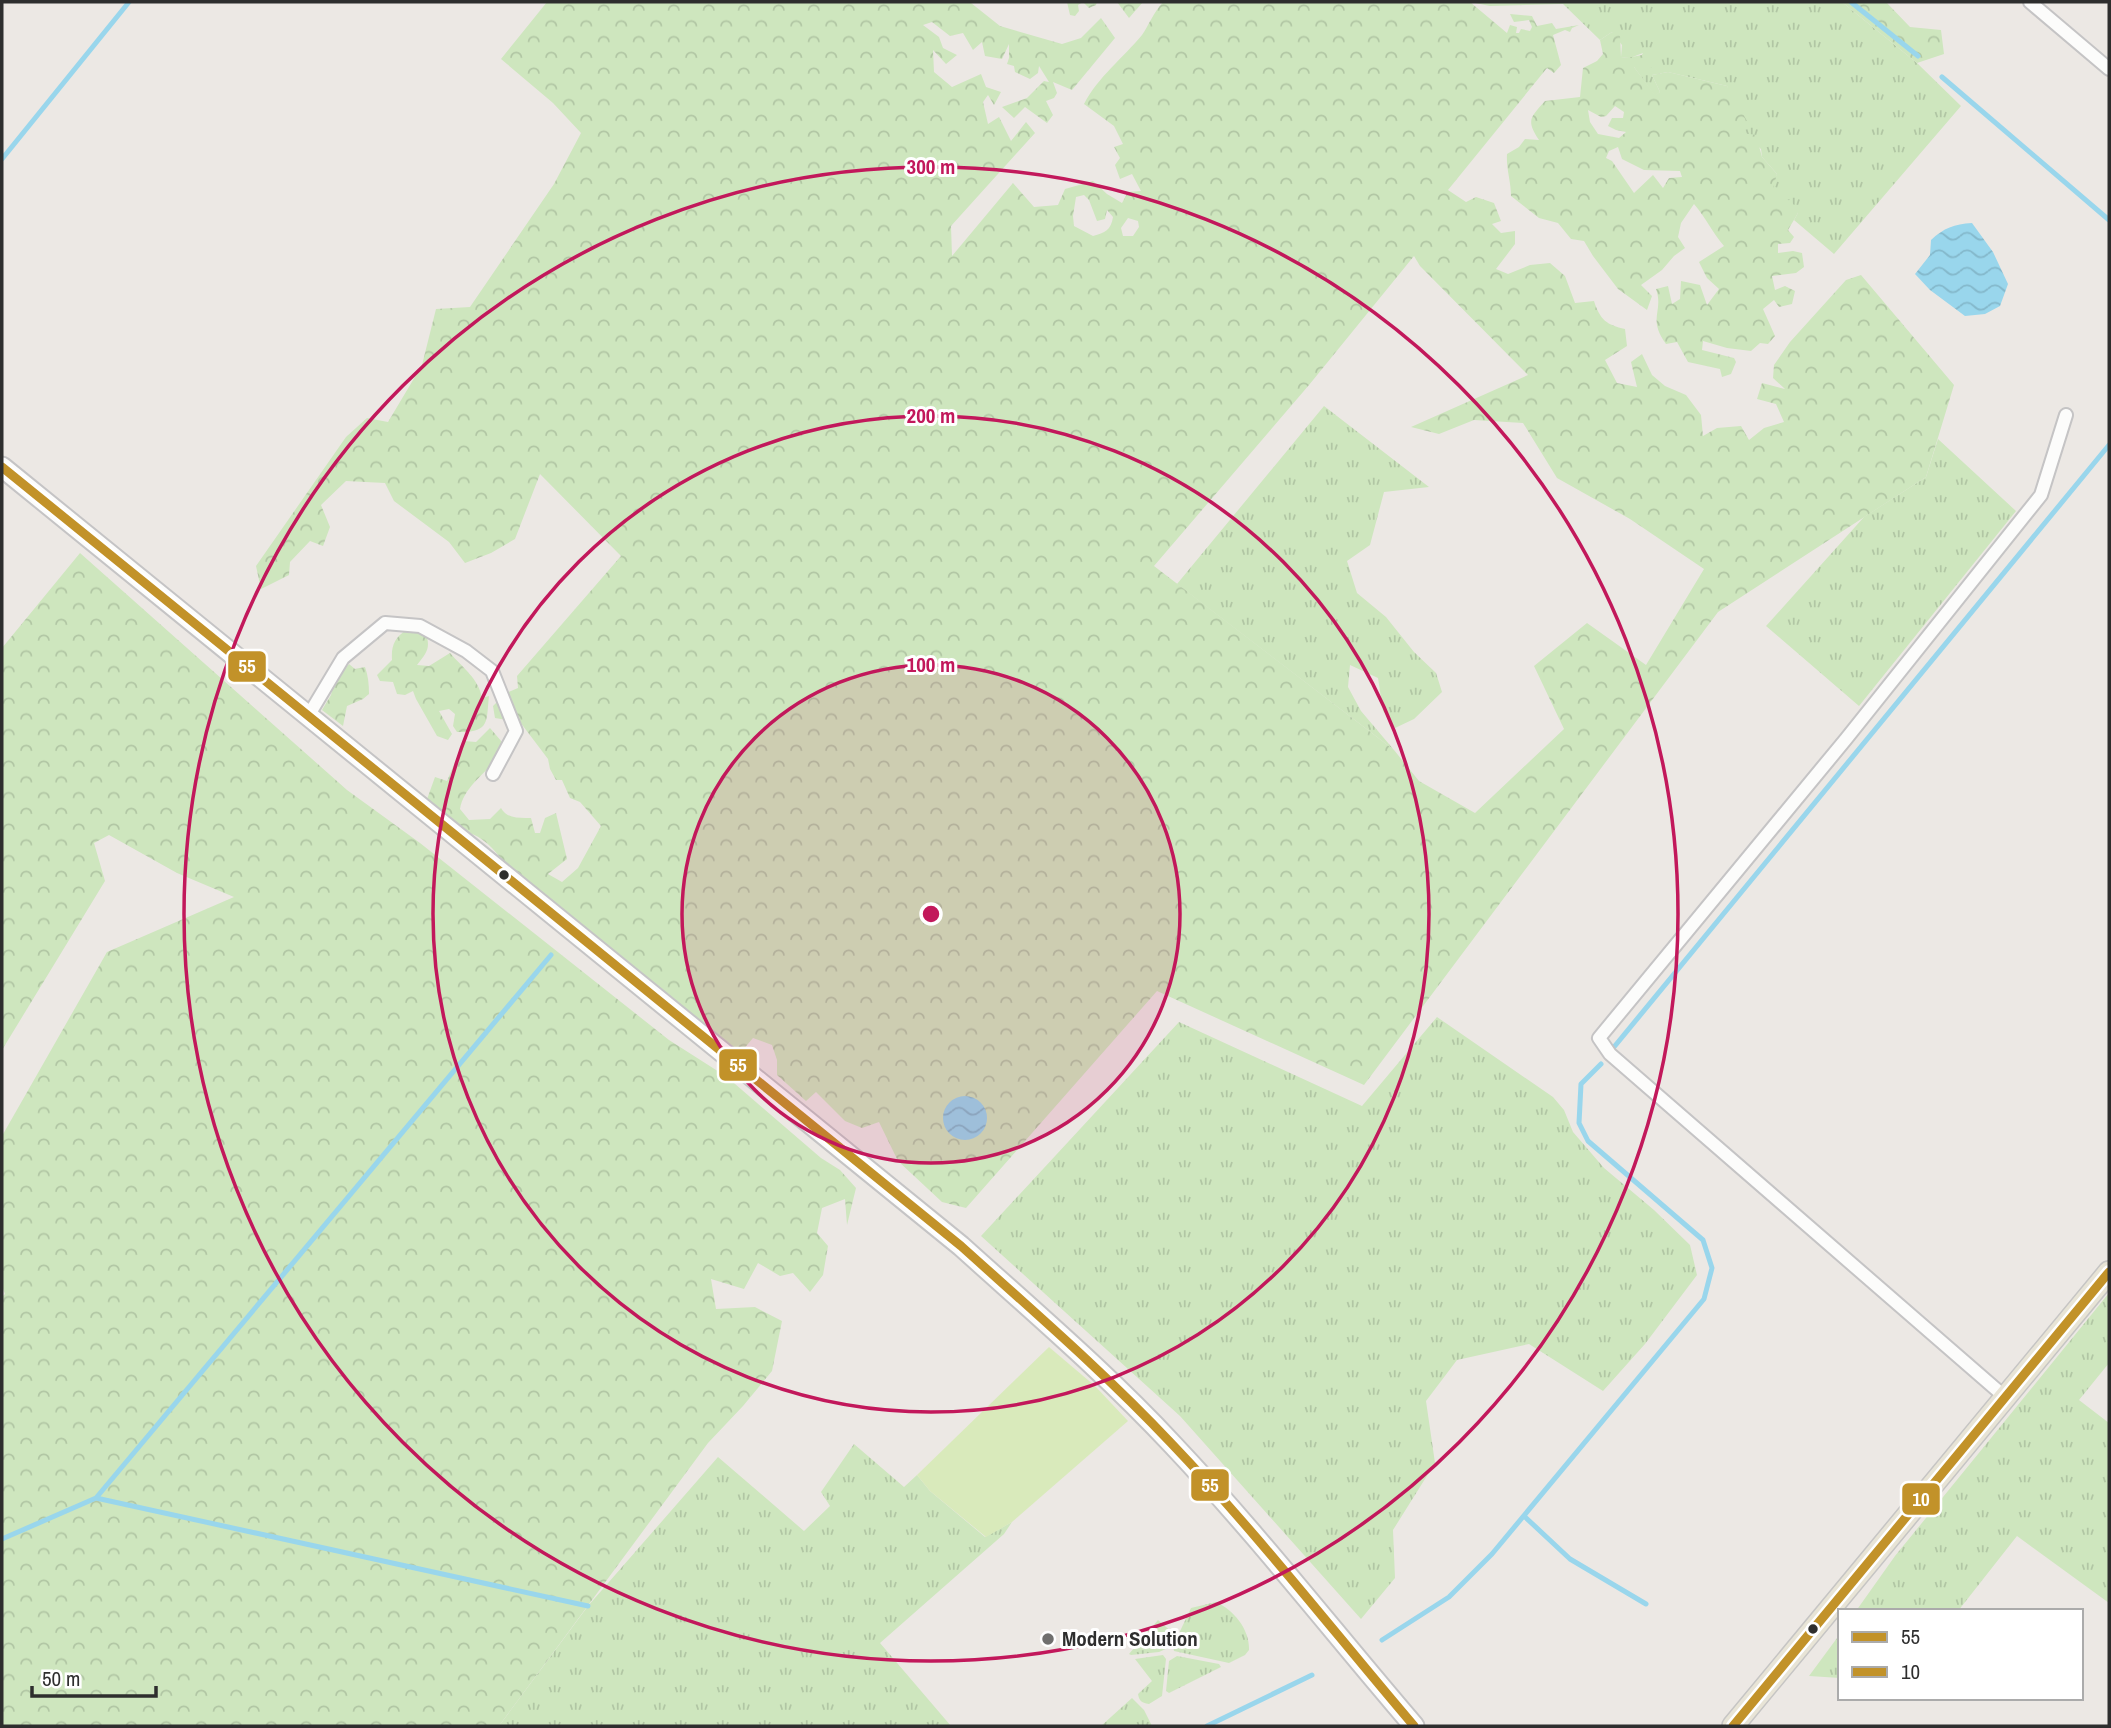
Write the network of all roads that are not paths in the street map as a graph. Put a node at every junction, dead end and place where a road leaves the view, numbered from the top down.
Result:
1 (2030, 2) edge
2 (2109, 69) edge
3 (2066, 415) dead end
4 (2, 467) edge
5 (307, 718) junction
6 (493, 774) dead end
7 (2109, 1272) edge
8 (2005, 1398) junction
9 (1414, 1726) edge
10 (1733, 1726) edge

1 - 2 street
3 - 8 street
4 - 5 main road
5 - 6 street
5 - 9 main road
7 - 8 main road
8 - 10 main road

